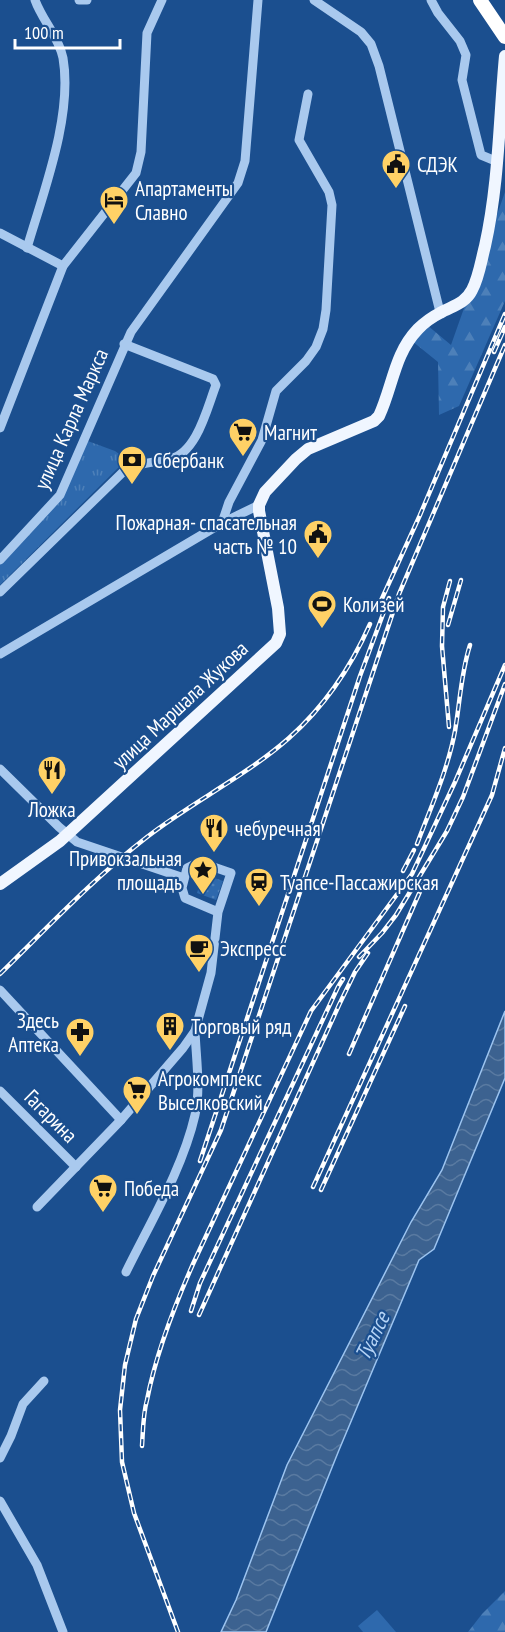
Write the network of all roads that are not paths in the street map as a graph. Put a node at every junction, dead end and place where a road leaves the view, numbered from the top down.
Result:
1 (35, 0) edge
2 (79, 0) edge
3 (87, 0) edge
4 (162, 0) edge
5 (258, 0) edge
6 (314, 0) edge
7 (431, 0) edge
8 (481, 3) edge
9 (505, 37) edge
10 (505, 56) edge
11 (308, 94) dead end
12 (500, 129) junction
13 (505, 141) edge
14 (500, 160) edge
15 (505, 184) edge
16 (491, 217) junction
17 (0, 233) edge
18 (27, 248) junction
19 (63, 266) junction
20 (440, 312) junction
21 (124, 344) junction
22 (0, 428) edge
23 (259, 505) junction
24 (222, 523) junction
25 (0, 560) edge
26 (0, 592) edge
27 (0, 654) edge
28 (0, 769) edge
29 (67, 834) junction
30 (184, 878) junction
31 (0, 884) edge
32 (218, 912) junction
33 (0, 990) edge
34 (195, 1031) junction
35 (0, 1091) edge
36 (121, 1120) junction
37 (76, 1167) junction
38 (37, 1207) dead end
39 (126, 1272) dead end
40 (44, 1381) dead end
41 (0, 1458) edge
42 (0, 1501) edge
43 (63, 1632) edge

1 - 18 street
2 - 3 street
4 - 19 street
5 - 21 street, улица Карла Маркса
6 - 20 street
7 - 14 street
8 - 9 highway
10 - 12 main road
11 - 24 street
12 - 13 main road
12 - 14 main road
14 - 16 main road
15 - 16 main road
16 - 20 main road
17 - 18 street
18 - 19 street
19 - 22 street
20 - 23 main road
21 - 25 street, улица Карла Маркса
21 - 26 street, улица Карла Маркса
23 - 24 street
23 - 29 main road, улица Маршала Жукова
24 - 27 street
28 - 29 street
29 - 30 street
29 - 31 main road, улица Маршала Жукова
30 - 32 street
30 - 32 street
32 - 34 street
33 - 36 street
34 - 36 street
34 - 39 street
35 - 37 street, Гагарина
36 - 37 street
37 - 38 street
40 - 41 street
42 - 43 street

